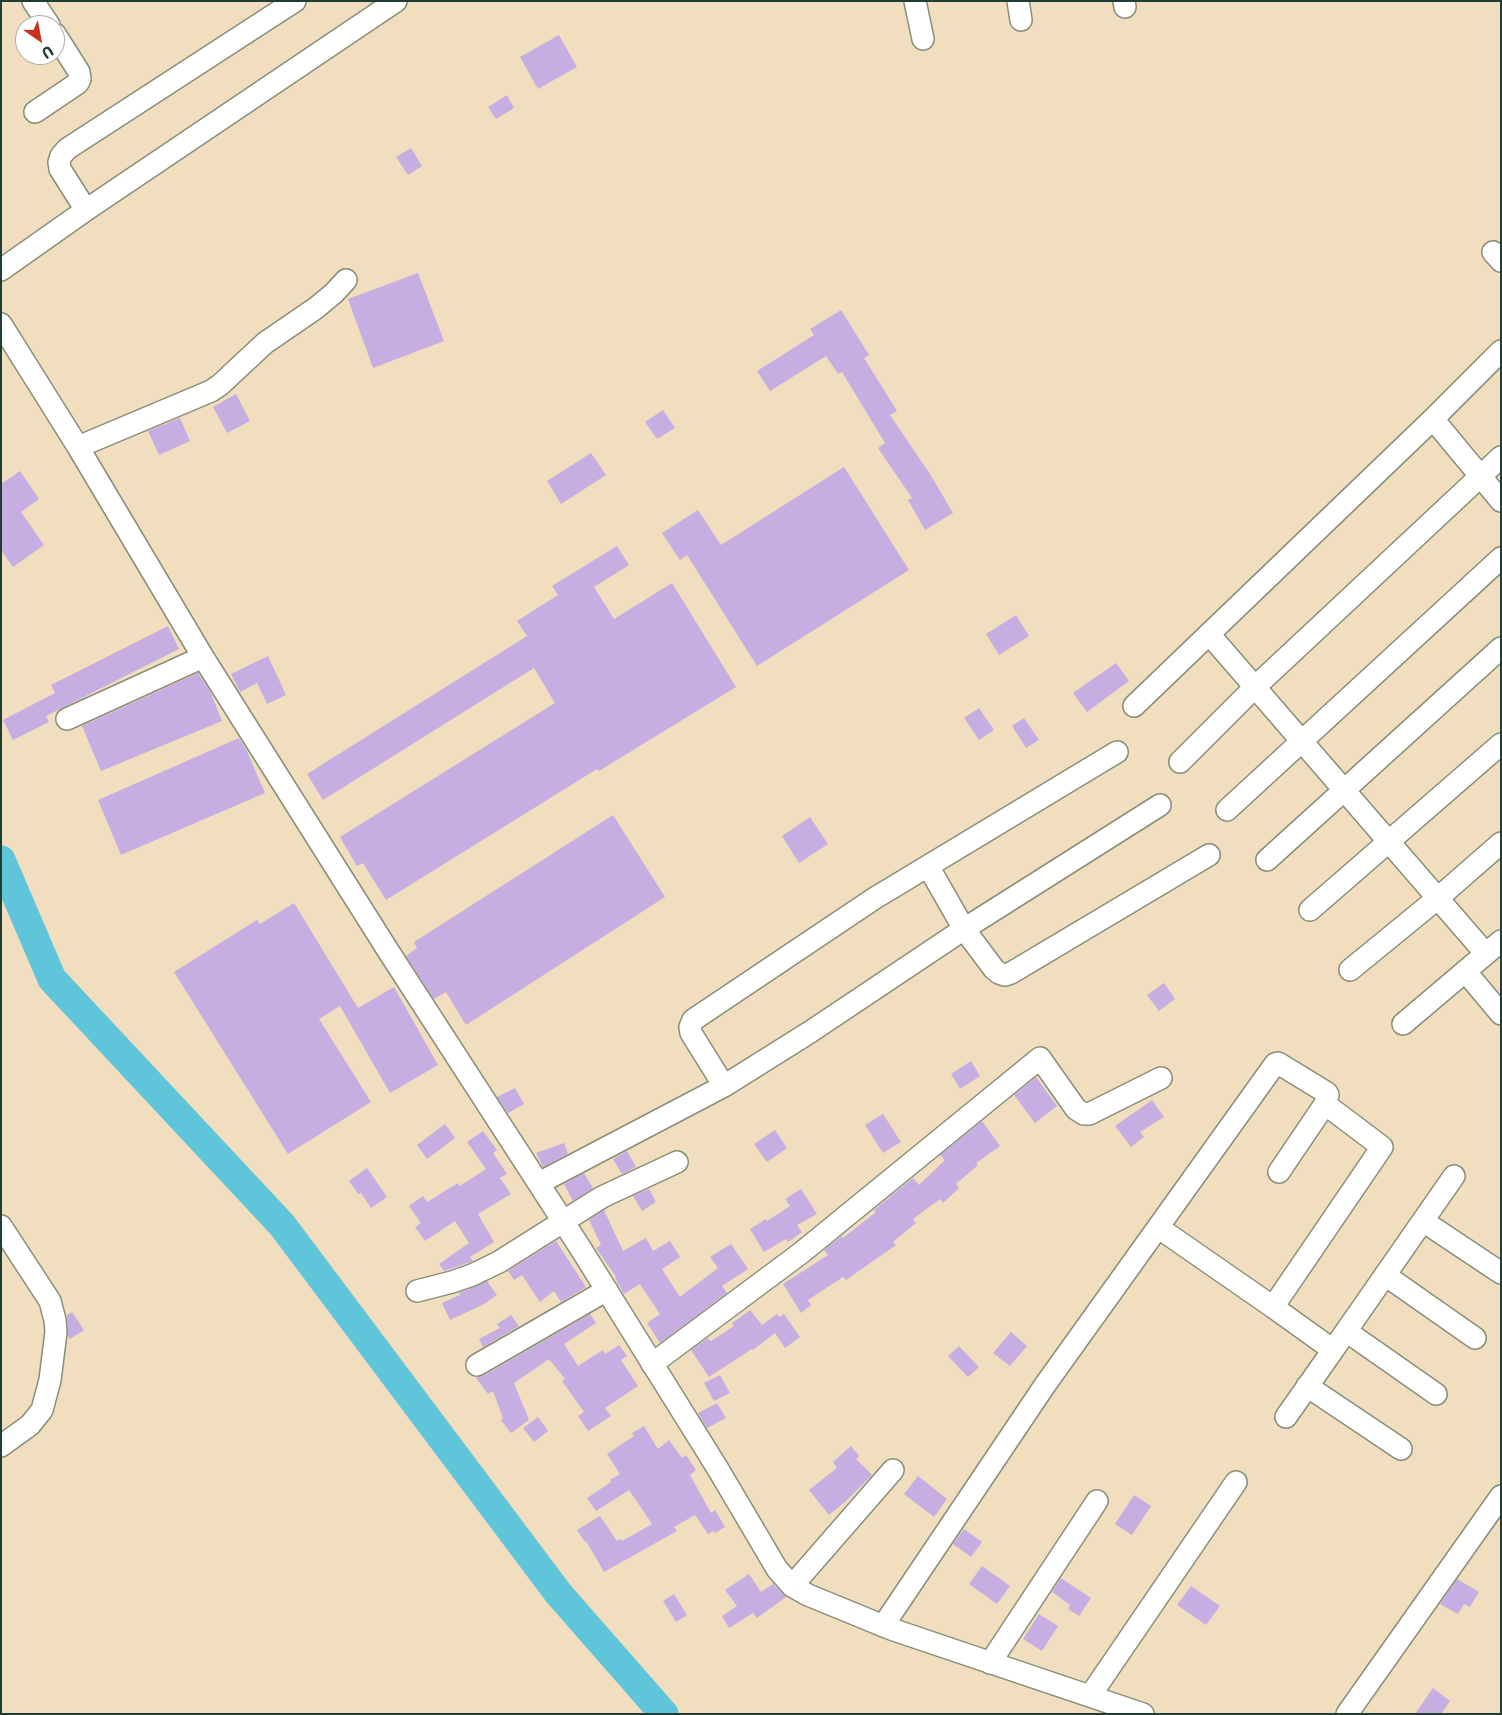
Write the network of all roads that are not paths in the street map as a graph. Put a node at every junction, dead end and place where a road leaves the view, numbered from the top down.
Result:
1 (33, 1) edge
2 (295, 1) edge
3 (396, 1) edge
4 (916, 1) edge
5 (42, 15) edge
6 (923, 39) dead end
7 (65, 49) edge
8 (35, 112) dead end
9 (86, 210) junction
10 (1, 270) edge
11 (346, 280) dead end
12 (1, 324) edge
13 (1501, 351) edge
14 (1433, 419) junction
15 (78, 447) junction
16 (1501, 456) edge
17 (1480, 476) junction
18 (1501, 501) edge
19 (1501, 558) edge
20 (1209, 634) junction
21 (1501, 648) edge
22 (203, 657) junction
23 (1255, 687) junction
24 (1134, 706) dead end
25 (68, 719) dead end
26 (1302, 741) junction
27 (1501, 744) edge
28 (1117, 752) dead end
29 (1180, 762) dead end
30 (1344, 790) junction
31 (1160, 805) dead end
32 (1227, 810) dead end
33 (1389, 842) junction
34 (1501, 844) edge
35 (1209, 855) dead end
36 (1267, 860) dead end
37 (928, 866) junction
38 (1438, 898) junction
39 (1310, 910) dead end
40 (964, 929) junction
41 (1493, 947) edge
42 (1350, 970) dead end
43 (1465, 971) junction
44 (1501, 1014) edge
45 (1403, 1024) dead end
46 (1161, 1078) dead end
47 (724, 1086) junction
48 (1325, 1104) junction
49 (677, 1162) dead end
50 (1279, 1172) dead end
51 (1454, 1176) dead end
52 (539, 1183) junction
53 (564, 1221) junction
54 (1423, 1221) junction
55 (1, 1226) edge
56 (1159, 1228) junction
57 (1501, 1274) edge
58 (1385, 1275) junction
59 (607, 1290) junction
60 (417, 1291) dead end
61 (1273, 1307) junction
62 (1346, 1330) junction
63 (1475, 1338) dead end
64 (1333, 1350) junction
65 (477, 1364) dead end
66 (652, 1364) junction
67 (1307, 1386) junction
68 (1436, 1394) dead end
69 (1286, 1417) dead end
70 (1, 1446) edge
71 (1401, 1449) dead end
72 (893, 1470) dead end
73 (1236, 1482) dead end
74 (1501, 1496) edge
75 (1097, 1501) dead end
76 (792, 1586) junction
77 (883, 1626) junction
78 (990, 1663) junction
79 (1090, 1696) junction
80 (1143, 1714) edge
81 (1347, 1714) edge

1 - 5 street
2 - 9 street
3 - 9 street
4 - 6 street
7 - 8 street
9 - 10 street
11 - 15 street
12 - 15 street
13 - 14 street
14 - 17 street
14 - 20 street
15 - 22 street
16 - 17 street
17 - 18 street
17 - 23 street
19 - 26 street
20 - 23 street
20 - 24 street
21 - 30 street
22 - 25 street
22 - 52 street
23 - 26 street
23 - 29 street
26 - 30 street
26 - 32 street
27 - 33 street
28 - 37 street
30 - 33 street
30 - 36 street
31 - 40 street
33 - 38 street
33 - 39 street
34 - 38 street
35 - 40 street
37 - 40 street
37 - 47 street
38 - 41 street
38 - 42 street
40 - 47 street
41 - 43 street
43 - 44 street
43 - 45 street
46 - 66 street
47 - 52 street
48 - 50 street
48 - 56 street
48 - 61 street
49 - 53 street
51 - 54 street
52 - 53 street
53 - 59 street
53 - 60 street
54 - 57 street
54 - 58 street
55 - 70 street
56 - 61 street
56 - 77 street
58 - 62 street
58 - 63 street
59 - 65 street
59 - 66 street
61 - 64 street
62 - 64 street
62 - 68 street
64 - 67 street
66 - 76 street
67 - 69 street
67 - 71 street
72 - 76 street
73 - 79 street
74 - 81 street
75 - 78 street
76 - 77 street
77 - 78 street
78 - 79 street
79 - 80 street

